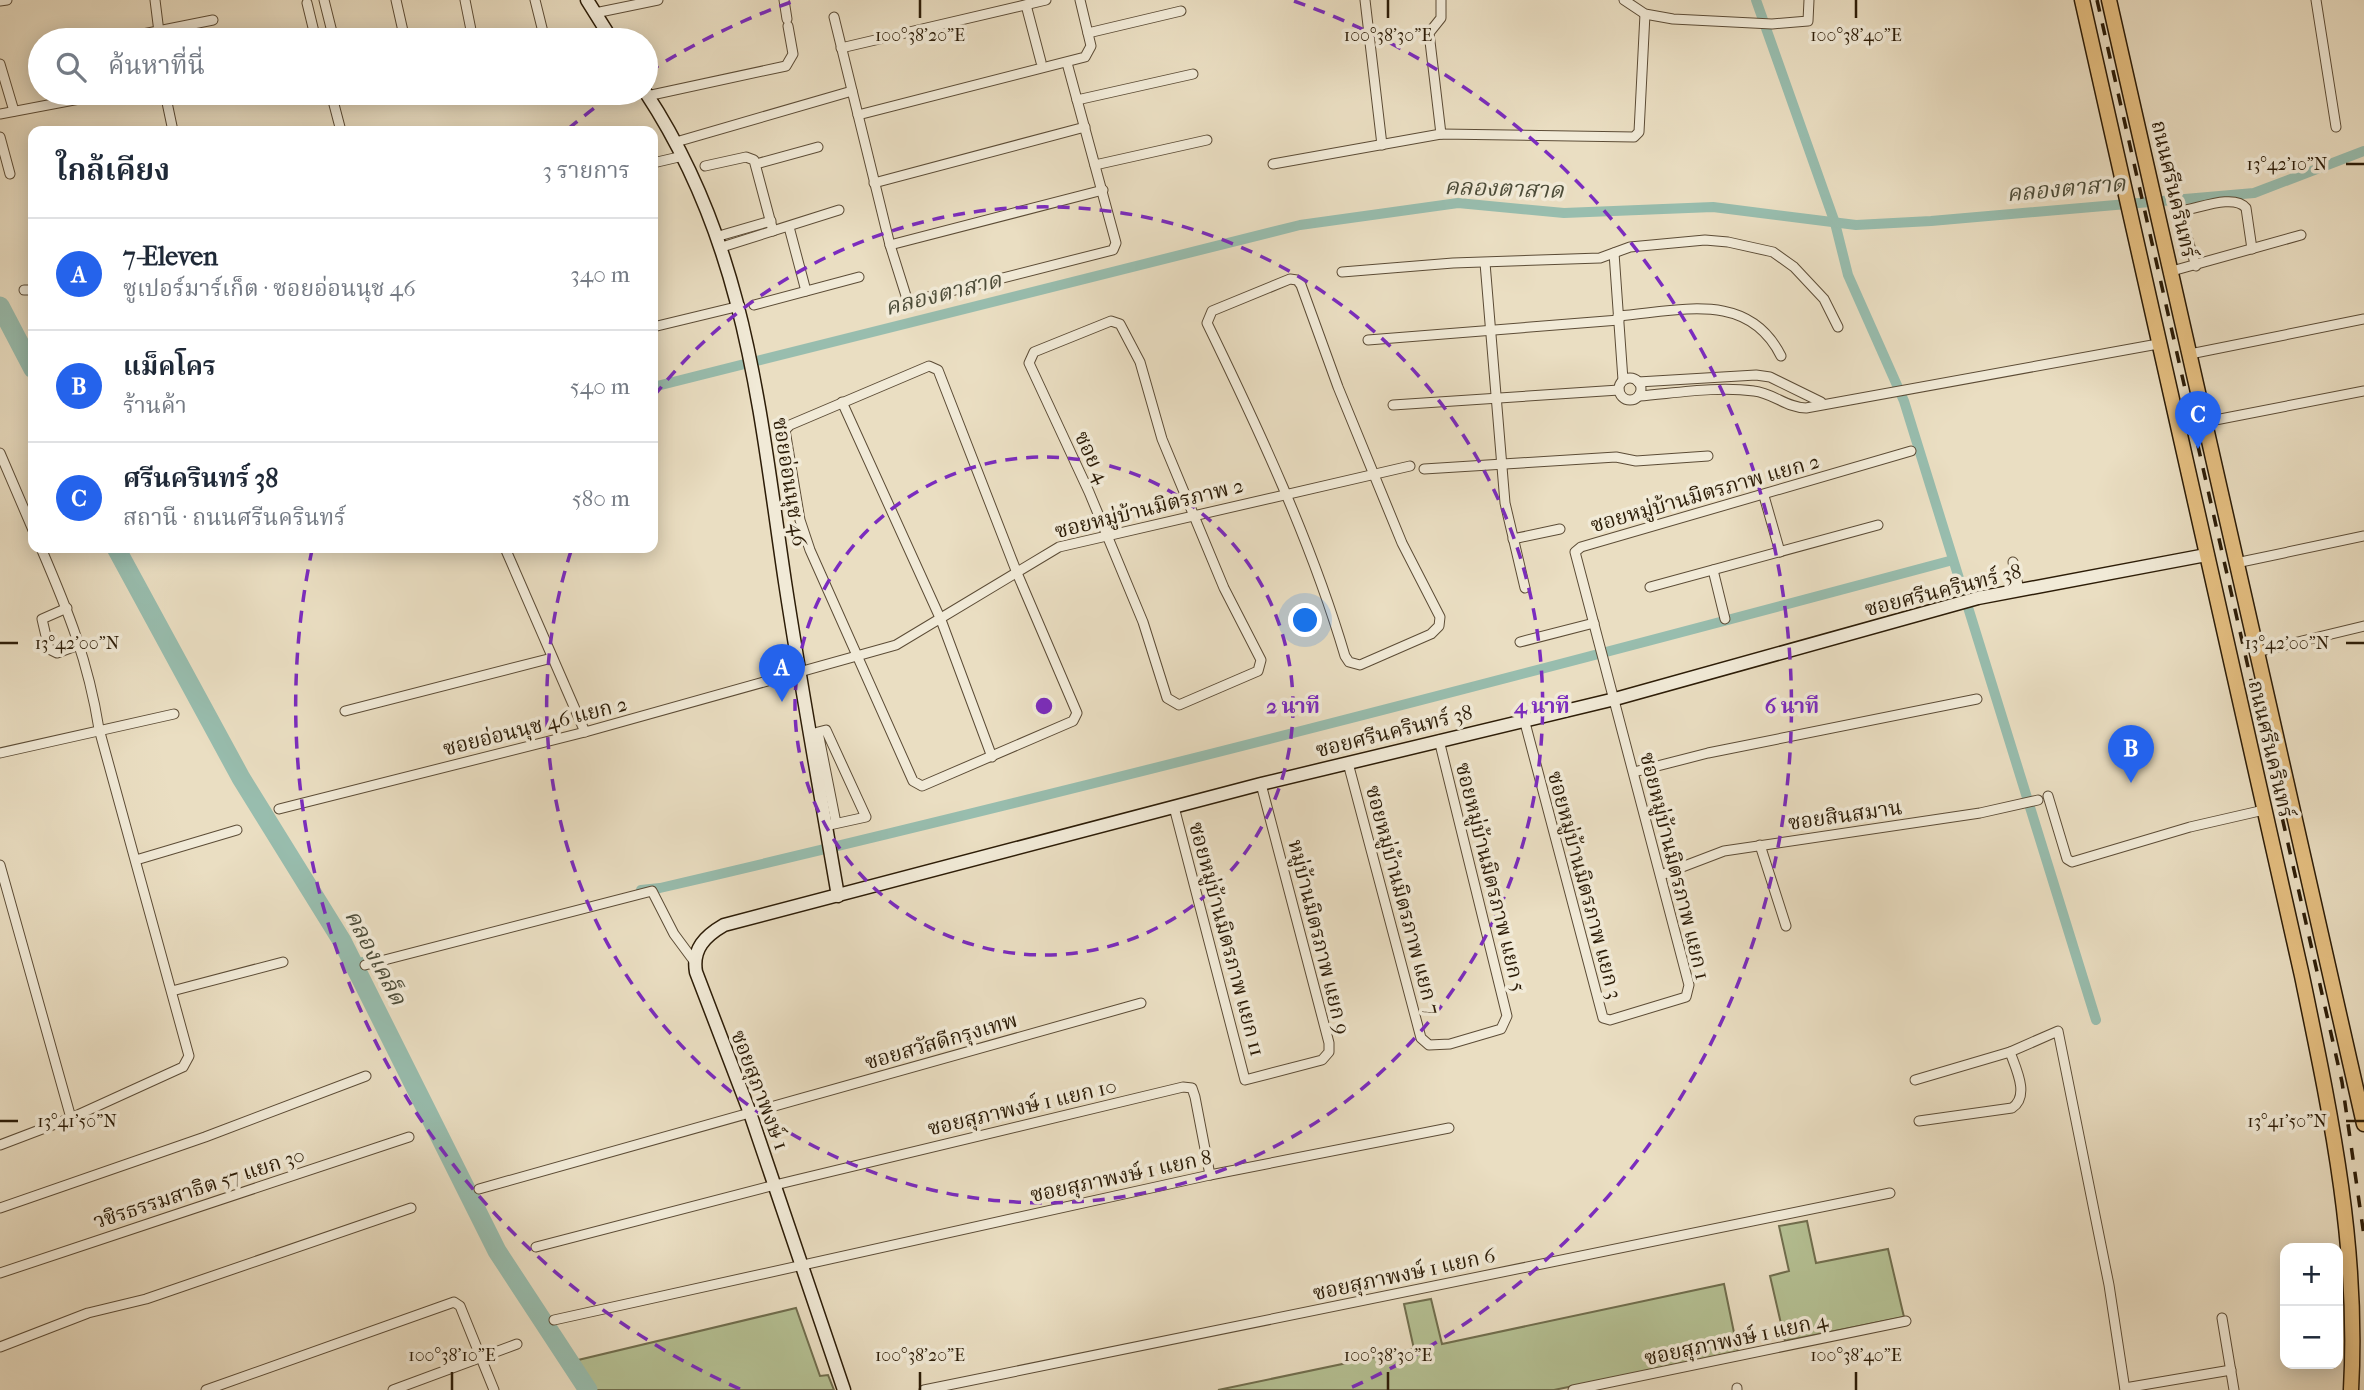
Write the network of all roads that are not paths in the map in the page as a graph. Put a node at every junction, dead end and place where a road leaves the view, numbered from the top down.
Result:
1 (7, 0) edge
2 (155, 0) edge
3 (324, 0) edge
4 (396, 0) edge
5 (465, 0) edge
6 (535, 0) edge
7 (587, 0) edge
8 (658, 0) edge
9 (784, 0) edge
10 (1046, 0) edge
11 (1080, 0) edge
12 (1365, 0) edge
13 (1441, 0) edge
14 (1624, 0) edge
15 (1809, 0) edge
16 (2082, 0) edge
17 (2109, 0) edge
18 (2316, 0) edge
19 (0, 1) edge
20 (307, 3) dead end
21 (1026, 5) junction
22 (1181, 11) dead end
23 (595, 13) junction
24 (1645, 14) junction
25 (834, 17) dead end
26 (214, 20) dead end
27 (158, 28) edge
28 (186, 28) edge
29 (313, 28) edge
30 (331, 28) edge
31 (402, 28) edge
32 (471, 28) edge
33 (542, 28) edge
34 (604, 28) edge
35 (1088, 33) junction
36 (841, 48) junction
37 (1041, 62) dead end
38 (1067, 63) junction
39 (0, 64) edge
40 (1192, 74) dead end
41 (852, 91) junction
42 (658, 92) edge
43 (1077, 100) junction
44 (46, 105) edge
45 (168, 105) edge
46 (334, 105) edge
47 (654, 105) edge
48 (14, 111) junction
49 (0, 114) edge
50 (858, 115) junction
51 (172, 126) edge
52 (340, 126) edge
53 (1084, 127) junction
54 (2336, 127) dead end
55 (1441, 134) junction
56 (0, 137) edge
57 (1207, 140) dead end
58 (676, 142) junction
59 (1382, 145) junction
60 (818, 147) dead end
61 (683, 156) junction
62 (658, 162) edge
63 (756, 164) junction
64 (1273, 164) dead end
65 (1095, 165) junction
66 (705, 166) dead end
67 (10, 174) dead end
68 (874, 183) junction
69 (1103, 190) junction
70 (839, 210) dead end
71 (772, 226) junction
72 (789, 226) junction
73 (2301, 235) dead end
74 (720, 241) junction
75 (890, 245) junction
76 (2252, 249) junction
77 (1614, 253) junction
78 (1485, 263) junction
79 (2196, 266) junction
80 (2172, 271) junction
81 (1342, 272) dead end
82 (859, 277) dead end
83 (806, 291) junction
84 (754, 305) dead end
85 (740, 306) junction
86 (1618, 318) junction
87 (2364, 319) edge
88 (658, 326) edge
89 (1838, 327) dead end
90 (1490, 330) junction
91 (1368, 340) dead end
92 (2158, 344) junction
93 (2190, 354) junction
94 (1781, 356) dead end
95 (1638, 383) junction
96 (1621, 385) junction
97 (2364, 391) edge
98 (1639, 396) junction
99 (1495, 398) junction
100 (842, 402) junction
101 (1822, 403) junction
102 (1393, 405) dead end
103 (2205, 422) junction
104 (1911, 451) dead end
105 (0, 453) edge
106 (1708, 456) dead end
107 (1502, 465) junction
108 (1410, 466) dead end
109 (1424, 469) dead end
110 (1375, 474) junction
111 (1284, 494) junction
112 (1764, 496) junction
113 (1193, 514) junction
114 (28, 518) edge
115 (1878, 525) dead end
116 (1560, 529) dead end
117 (1106, 534) junction
118 (2364, 536) edge
119 (1513, 539) junction
120 (1780, 552) junction
121 (43, 553) edge
122 (507, 553) edge
123 (2206, 555) junction
124 (2012, 562) dead end
125 (2236, 563) junction
126 (1713, 570) junction
127 (1017, 573) junction
128 (1650, 587) dead end
129 (1525, 588) dead end
130 (2019, 590) junction
131 (67, 608) junction
132 (1725, 619) dead end
133 (941, 620) junction
134 (1594, 623) junction
135 (2364, 626) edge
136 (1520, 642) dead end
137 (81, 644) junction
138 (2257, 652) junction
139 (855, 656) junction
140 (552, 658) junction
141 (799, 674) junction
142 (1615, 699) junction
143 (1977, 699) dead end
144 (345, 711) dead end
145 (174, 714) dead end
146 (1524, 719) junction
147 (99, 729) junction
148 (585, 732) junction
149 (1438, 740) junction
150 (0, 753) edge
151 (992, 757) junction
152 (1348, 763) junction
153 (1634, 772) junction
154 (1261, 784) junction
155 (2048, 796) dead end
156 (2038, 800) dead end
157 (1174, 807) junction
158 (279, 809) dead end
159 (2264, 810) junction
160 (829, 828) junction
161 (237, 830) dead end
162 (1760, 845) junction
163 (136, 860) junction
164 (0, 864) edge
165 (1661, 875) junction
166 (838, 896) junction
167 (1786, 926) dead end
168 (694, 961) junction
169 (283, 962) dead end
170 (365, 965) dead end
171 (172, 991) junction
172 (1141, 1003) dead end
173 (1643, 1011) joint
174 (1468, 1039) joint
175 (2010, 1052) junction
176 (366, 1076) dead end
177 (1245, 1080) joint
178 (1915, 1080) dead end
179 (750, 1113) junction
180 (71, 1118) junction
181 (1919, 1121) dead end
182 (2364, 1124) edge
183 (1449, 1128) dead end
184 (409, 1137) dead end
185 (0, 1145) edge
186 (1210, 1175) junction
187 (775, 1185) junction
188 (479, 1189) dead end
189 (1890, 1193) dead end
190 (0, 1208) edge
191 (411, 1208) dead end
192 (536, 1247) dead end
193 (801, 1263) junction
194 (0, 1273) edge
195 (2222, 1318) dead end
196 (554, 1320) dead end
197 (1906, 1321) dead end
198 (517, 1344) dead end
199 (0, 1347) edge
200 (481, 1358) junction
201 (2231, 1370) junction
202 (2125, 1389) edge
203 (205, 1390) edge
204 (393, 1390) edge
205 (494, 1390) edge
206 (844, 1390) edge
207 (924, 1390) edge
208 (1573, 1390) edge
209 (2234, 1390) edge
210 (2351, 1390) edge

1 - 19 street
2 - 27 street
3 - 30 street
4 - 31 street
5 - 32 street
6 - 33 street
7 - 23 street
8 - 23 street
9 - 42 street
10 - 21 street
11 - 35 street
12 - 59 street
13 - 55 street
14 - 24 street
15 - 24 street
16 - 92 main road, ถนนศรีนครินทร์
17 - 80 main road, ถนนศรีนครินทร์
18 - 54 street
20 - 29 street
21 - 36 street
21 - 37 street
22 - 35 street
23 - 34 street
24 - 55 street
25 - 36 street
26 - 28 street
35 - 38 street
36 - 41 street
38 - 43 street
38 - 50 street
39 - 48 street
40 - 43 street
41 - 50 street
41 - 58 street
43 - 53 street
44 - 48 street
45 - 51 street
46 - 52 street
47 - 58 street, ซอยอ่อนนุช 46
48 - 49 street
50 - 68 street
53 - 65 street
53 - 68 street
55 - 59 street
56 - 67 street
57 - 65 street
58 - 61 street, ซอยอ่อนนุช 46
59 - 64 street
60 - 63 street
61 - 62 street
61 - 74 street, ซอยอ่อนนุช 46
63 - 66 street
63 - 71 street
65 - 69 street
68 - 75 street
69 - 75 street
69 - 75 street
70 - 72 street
71 - 72 street
71 - 74 street
72 - 83 street
73 - 76 street
74 - 85 street, ซอยอ่อนนุช 46
76 - 79 street
76 - 79 street
77 - 78 street
77 - 86 street
77 - 89 street
78 - 81 street
78 - 90 street
79 - 80 street
80 - 93 main road, ถนนศรีนครินทร์
82 - 83 street
83 - 84 street
85 - 88 street
85 - 141 street, ซอยอ่อนนุช 46
86 - 90 street
86 - 94 street
86 - 96 street
87 - 93 street
90 - 91 street
90 - 99 street
92 - 101 street
92 - 123 main road, ถนนศรีนครินทร์
93 - 103 main road, ถนนศรีนครินทร์
95 - 96 street
95 - 98 street
95 - 101 street
96 - 98 street
96 - 99 street
97 - 103 street
98 - 101 street
99 - 102 street
99 - 107 street
100 - 127 street
100 - 133 street
100 - 139 street
103 - 125 main road, ถนนศรีนครินทร์
104 - 112 street, ซอยหมู่บ้านมิตรภาพ แยก 2
105 - 114 street
106 - 107 street
107 - 109 street
107 - 119 street
108 - 110 street, ซอยหมู่บ้านมิตรภาพ 2
110 - 111 street, ซอยหมู่บ้านมิตรภาพ 2
110 - 111 street
110 - 111 street
111 - 113 street, ซอยหมู่บ้านมิตรภาพ 2
112 - 120 street
112 - 134 street, ซอยหมู่บ้านมิตรภาพ แยก 2
113 - 117 street, ซอยหมู่บ้านมิตรภาพ 2
113 - 117 street, ซอย 4
113 - 117 street, ซอย 4
115 - 120 street
116 - 119 street
117 - 127 street, ซอยหมู่บ้านมิตรภาพ 2
118 - 125 street
119 - 129 street
120 - 126 street
121 - 131 street
122 - 140 street
123 - 130 street, ซอยศรีนครินทร์ 38
123 - 159 main road, ถนนศรีนครินทร์
124 - 130 street
125 - 138 main road, ถนนศรีนครินทร์
126 - 128 street
126 - 132 street
127 - 133 street, ซอยหมู่บ้านมิตรภาพ 2
127 - 151 street
130 - 142 street, ซอยศรีนครินทร์ 38
131 - 137 street
131 - 137 street
133 - 139 street, ซอยหมู่บ้านมิตรภาพ 2
133 - 151 street
134 - 136 street
134 - 142 street, ซอยหมู่บ้านมิตรภาพ แยก 2
135 - 138 street
137 - 147 street
138 - 182 main road, ถนนศรีนครินทร์
139 - 141 street, ซอยหมู่บ้านมิตรภาพ 2
139 - 151 street
140 - 144 street
140 - 148 street
141 - 148 street, ซอยอ่อนนุช 46 แยก 2
141 - 160 street, ซอยอ่อนนุช 46
142 - 146 street, ซอยศรีนครินทร์ 38
142 - 153 street, ซอยหมู่บ้านมิตรภาพ แยก 1
143 - 153 street
145 - 147 street
146 - 149 street, ซอยศรีนครินทร์ 38
146 - 173 street, ซอยหมู่บ้านมิตรภาพ แยก 3
147 - 150 street
147 - 163 street
148 - 158 street, ซอยอ่อนนุช 46 แยก 2
149 - 152 street, ซอยศรีนครินทร์ 38
149 - 174 street, ซอยหมู่บ้านมิตรภาพ แยก 5
152 - 154 street, ซอยศรีนครินทร์ 38
152 - 174 street, ซอยหมู่บ้านมิตรภาพ แยก 7
153 - 165 street, ซอยหมู่บ้านมิตรภาพ แยก 1
154 - 157 street, ซอยศรีนครินทร์ 38
154 - 177 street, หมู่บ้านมิตรภาพ แยก 9
155 - 159 street
156 - 162 street, ซอยสินสมาน
157 - 166 street, ซอยศรีนครินทร์ 38
157 - 177 street, ซอยหมู่บ้านมิตรภาพ แยก 11
159 - 210 main road, ถนนศรีนครินทร์
160 - 160 street
160 - 166 street, ซอยอ่อนนุช 46
161 - 163 street
162 - 165 street, ซอยสินสมาน
162 - 167 street
163 - 171 street
164 - 180 street
165 - 173 street, ซอยหมู่บ้านมิตรภาพ แยก 1
166 - 168 street
168 - 170 street
168 - 179 street, ซอยสุภาพงษ์ 1
169 - 171 street
171 - 180 street
172 - 179 street, ซอยสวัสดีกรุงเทพ
175 - 178 street
175 - 181 street
175 - 202 street
176 - 190 street
179 - 187 street, ซอยสุภาพงษ์ 1
179 - 188 street, ซอยสวัสดีกรุงเทพ
180 - 185 street
183 - 186 street, ซอยสุภาพงษ์ 1 แยก 8
184 - 194 street, วชิรธรรมสาธิต 57 แยก 30
186 - 187 street, ซอยสุภาพงษ์ 1 แยก 10
186 - 193 street, ซอยสุภาพงษ์ 1 แยก 8
187 - 192 street
187 - 193 street, ซอยสุภาพงษ์ 1
189 - 207 street, ซอยสุภาพงษ์ 1 แยก 6
191 - 199 street
193 - 196 street, ซอยสุภาพงษ์ 1 แยก 8
193 - 206 street, ซอยสุภาพงษ์ 1
195 - 201 street
197 - 208 street, ซอยสุภาพงษ์ 1 แยก 4
198 - 200 street
200 - 203 street
200 - 204 street
200 - 205 street
201 - 202 street
201 - 209 street

